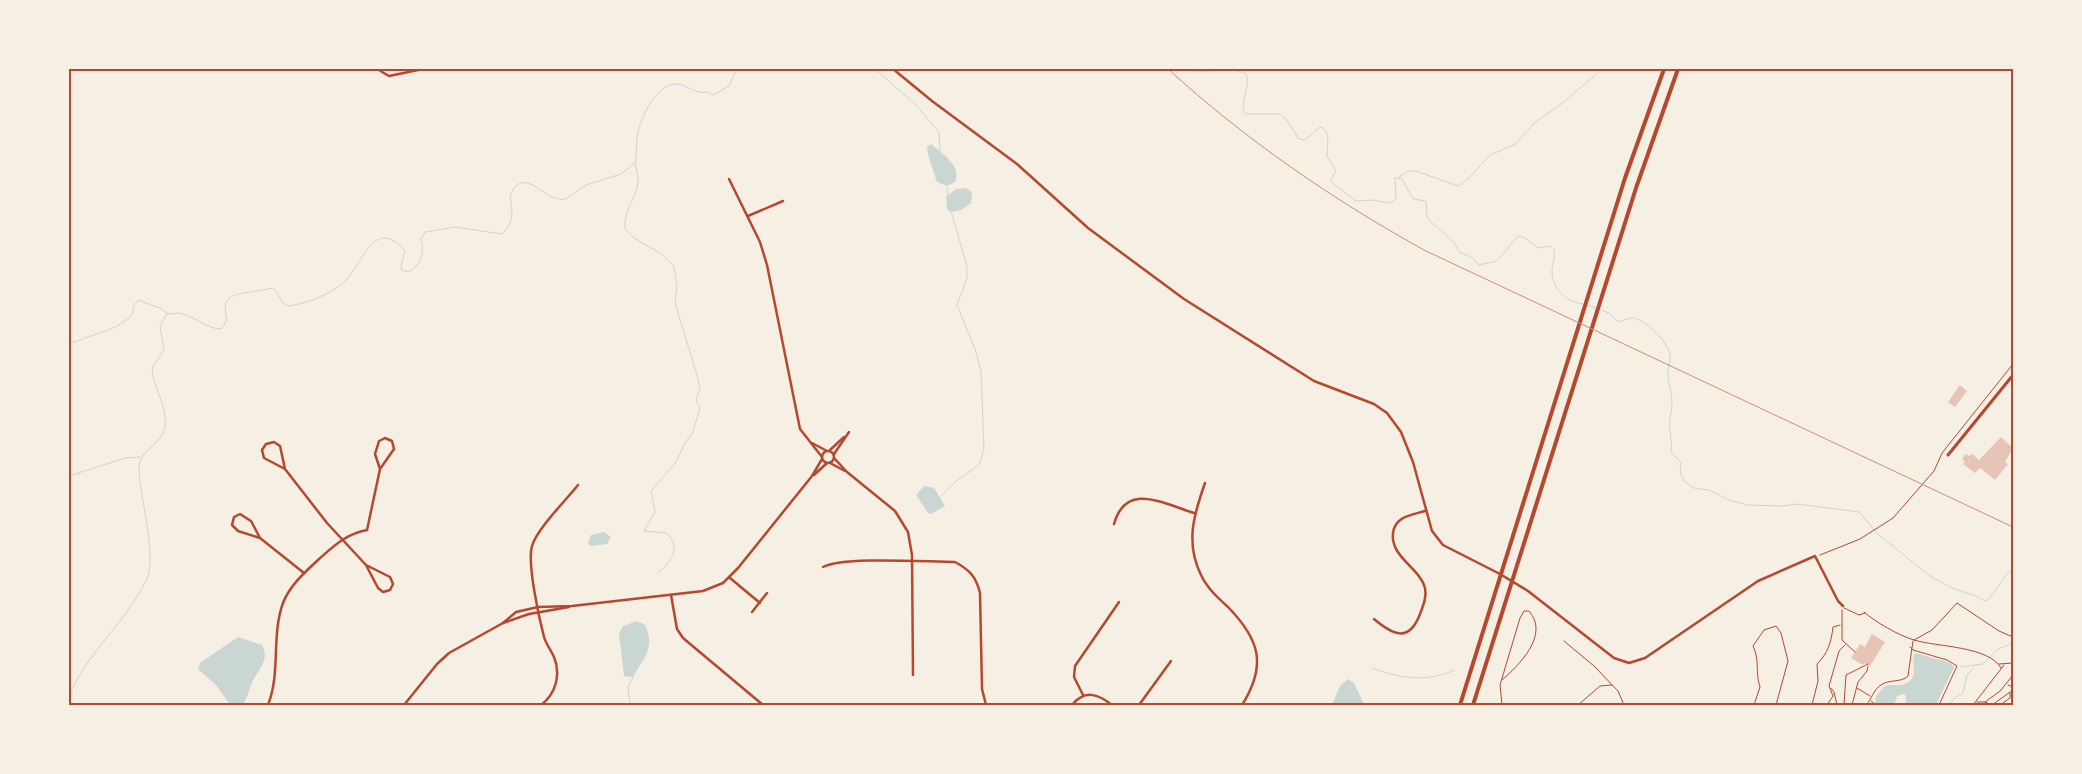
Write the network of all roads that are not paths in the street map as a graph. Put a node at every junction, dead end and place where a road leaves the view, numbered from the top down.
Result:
1 (377, 69) edge
2 (423, 69) edge
3 (893, 69) edge
4 (1664, 69) edge
5 (1678, 69) edge
6 (730, 179) dead end
7 (784, 201) dead end
8 (748, 216) junction
9 (2013, 375) edge
10 (849, 432) dead end
11 (845, 436) junction
12 (811, 443) junction
13 (828, 451) junction
14 (1948, 454) dead end
15 (834, 457) junction
16 (822, 458) junction
17 (828, 463) junction
18 (285, 469) junction
19 (380, 469) junction
20 (847, 472) junction
21 (812, 476) junction
22 (1205, 483) dead end
23 (578, 485) dead end
24 (1425, 511) junction
25 (1194, 514) junction
26 (1114, 524) dead end
27 (260, 538) junction
28 (342, 539) junction
29 (912, 562) junction
30 (366, 565) junction
31 (823, 567) dead end
32 (304, 573) junction
33 (1500, 574) junction
34 (730, 578) junction
35 (1512, 581) junction
36 (767, 593) dead end
37 (671, 595) junction
38 (1119, 602) dead end
39 (760, 603) junction
40 (572, 606) junction
41 (1844, 607) road end
42 (538, 608) junction
43 (752, 612) dead end
44 (538, 613) junction
45 (1374, 619) dead end
46 (503, 623) junction
47 (1171, 660) dead end
48 (913, 675) dead end
49 (1083, 695) junction
50 (268, 705) edge
51 (404, 705) edge
52 (541, 705) edge
53 (763, 705) edge
54 (986, 705) edge
55 (1072, 705) edge
56 (1112, 705) edge
57 (1139, 705) edge
58 (1242, 705) edge
59 (1460, 705) edge
60 (1474, 705) edge

1 - 2 street
3 - 24 street
4 - 33 main road
5 - 35 main road
6 - 8 street
7 - 8 street
8 - 12 street
9 - 14 street
10 - 11 street
11 - 13 street
11 - 15 street
12 - 13 street
12 - 16 street
13 - 15 street
13 - 16 street
15 - 17 street
15 - 20 street
16 - 17 street
16 - 21 street
17 - 20 street
17 - 21 street
18 - 18 street
18 - 28 street
19 - 19 street
19 - 28 street
20 - 29 street
21 - 34 street
22 - 25 street
23 - 42 street
24 - 33 street
24 - 45 street
25 - 26 street
25 - 58 street
27 - 27 street
27 - 32 street
28 - 30 street
28 - 32 street
29 - 31 street
29 - 48 street
29 - 54 street
30 - 30 street
32 - 50 street
33 - 35 street
33 - 59 main road
34 - 37 street
34 - 39 street
35 - 41 street
35 - 60 main road
36 - 39 street
37 - 40 street
37 - 53 street
38 - 49 street
39 - 43 street
40 - 42 street
40 - 44 street
42 - 44 street
42 - 46 street
44 - 46 street
44 - 52 street
46 - 51 street
47 - 57 street
49 - 55 street
49 - 56 street

